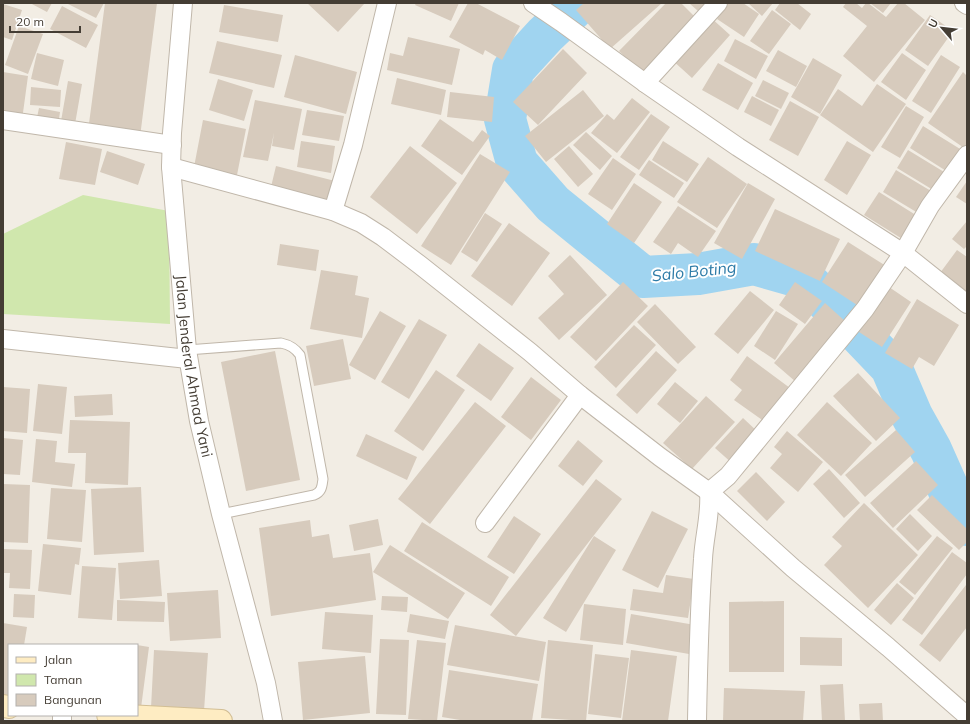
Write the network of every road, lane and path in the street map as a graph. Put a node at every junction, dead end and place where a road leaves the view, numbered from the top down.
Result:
1 (183, 3) edge
2 (387, 3) edge
3 (533, 3) edge
4 (718, 3) edge
5 (964, 3) edge
6 (967, 5) edge
7 (645, 83) junction
8 (3, 120) edge
9 (172, 144) junction
10 (967, 155) edge
11 (171, 167) junction
12 (333, 211) junction
13 (903, 253) junction
14 (967, 304) edge
15 (3, 339) edge
16 (187, 354) junction
17 (580, 395) junction
18 (709, 492) junction
19 (221, 514) junction
20 (485, 523) dead end
21 (127, 716) edge
22 (967, 716) edge
23 (221, 721) edge
24 (273, 721) edge
25 (697, 721) edge

1 - 9 street, Jalan Jenderal Ahmad Yani
2 - 12 street
3 - 7 street
4 - 7 street
5 - 6 street
7 - 13 street
8 - 9 street
9 - 11 street, Jalan Jenderal Ahmad Yani
10 - 13 street
11 - 12 street
11 - 16 street, Jalan Jenderal Ahmad Yani
12 - 17 street
13 - 14 street
13 - 18 street
15 - 16 street
16 - 19 street, Jalan Jenderal Ahmad Yani
16 - 19 lane
17 - 18 street
17 - 20 street
18 - 22 street
18 - 25 street
19 - 24 street, Jalan Jenderal Ahmad Yani
21 - 23 street

